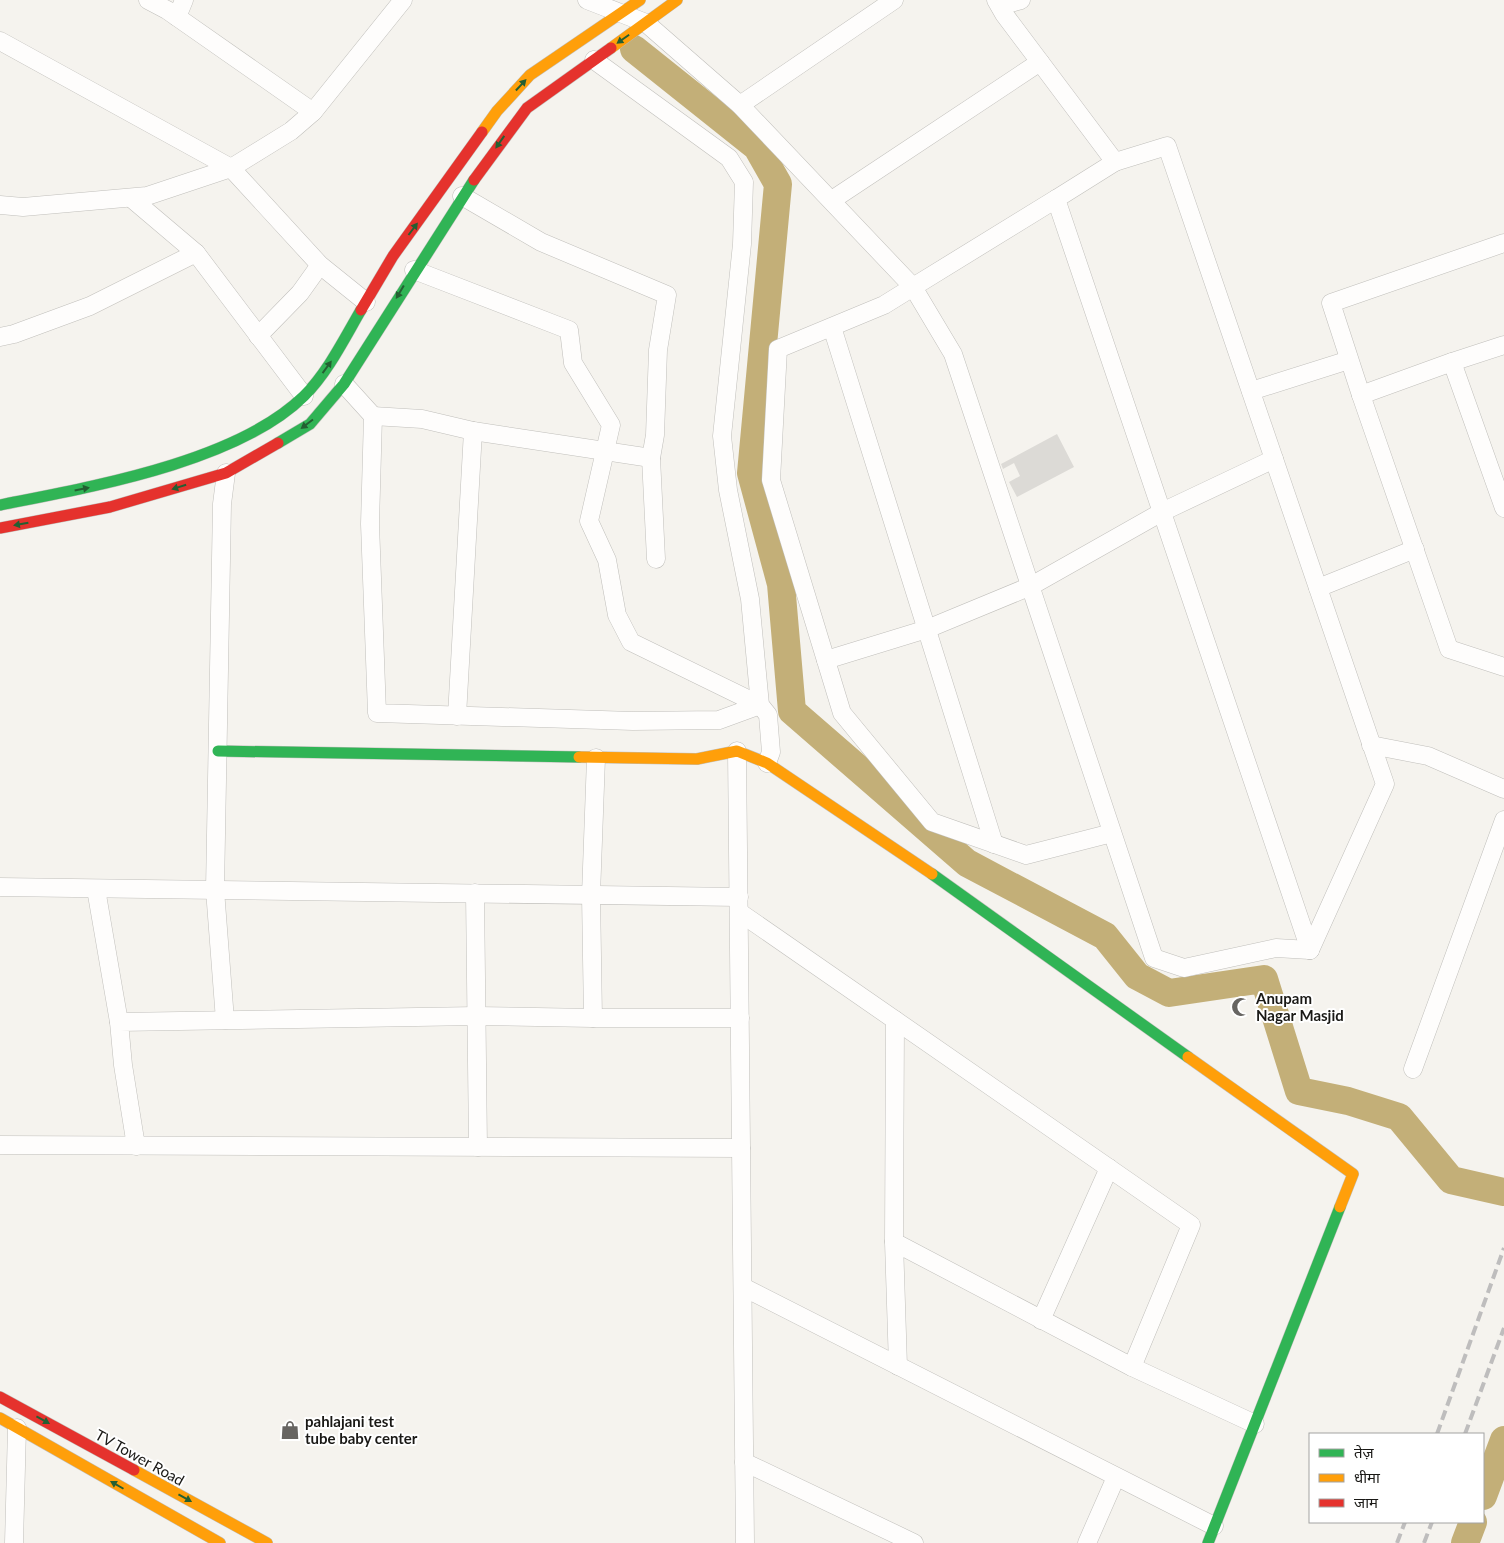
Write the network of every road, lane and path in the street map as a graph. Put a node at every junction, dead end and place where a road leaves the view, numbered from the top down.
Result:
1 (148, 0) edge
2 (184, 0) edge
3 (403, 0) edge
4 (587, 0) edge
5 (640, 0) edge
6 (677, 0) edge
7 (894, 0) edge
8 (1021, 0) edge
9 (998, 3) edge
10 (622, 12) junction
11 (177, 17) junction
12 (646, 23) junction
13 (0, 41) edge
14 (594, 60) junction
15 (1040, 62) junction
16 (740, 105) junction
17 (313, 112) junction
18 (1115, 162) junction
19 (231, 168) junction
20 (462, 196) junction
21 (131, 198) junction
22 (1056, 199) junction
23 (832, 200) junction
24 (0, 205) edge
25 (1504, 243) edge
26 (196, 253) junction
27 (320, 266) junction
28 (414, 270) junction
29 (913, 287) junction
30 (366, 302) junction
31 (832, 327) junction
32 (258, 336) junction
33 (0, 337) edge
34 (1504, 345) edge
35 (1348, 360) junction
36 (1452, 362) junction
37 (344, 384) junction
38 (1251, 391) junction
39 (1361, 395) junction
40 (304, 396) junction
41 (373, 416) junction
42 (474, 431) junction
43 (221, 449) junction
44 (605, 453) junction
45 (651, 458) junction
46 (1274, 459) junction
47 (226, 473) junction
48 (0, 505) edge
49 (1504, 508) edge
50 (1162, 512) junction
51 (0, 528) edge
52 (1415, 549) junction
53 (656, 559) dead end
54 (1031, 586) junction
55 (1318, 588) junction
56 (927, 629) junction
57 (826, 660) junction
58 (1504, 666) edge
59 (760, 705) junction
60 (457, 716) junction
61 (1372, 745) junction
62 (218, 751) junction
63 (737, 751) junction
64 (596, 758) junction
65 (767, 763) junction
66 (1504, 789) edge
67 (1504, 820) edge
68 (1112, 833) junction
69 (994, 844) junction
70 (0, 887) edge
71 (96, 889) junction
72 (215, 890) junction
73 (475, 893) junction
74 (592, 895) junction
75 (739, 904) junction
76 (1310, 950) junction
77 (476, 1016) junction
78 (593, 1018) junction
79 (740, 1018) junction
80 (225, 1020) junction
81 (894, 1020) junction
82 (119, 1022) junction
83 (1413, 1069) dead end
84 (0, 1145) edge
85 (136, 1146) junction
86 (478, 1147) junction
87 (741, 1148) junction
88 (1109, 1168) junction
89 (894, 1242) junction
90 (742, 1287) junction
91 (1041, 1320) junction
92 (898, 1366) junction
93 (1132, 1367) junction
94 (0, 1397) edge
95 (0, 1418) edge
96 (1255, 1424) junction
97 (17, 1428) junction
98 (744, 1462) junction
99 (1116, 1476) junction
100 (1214, 1526) junction
101 (14, 1543) edge
102 (220, 1543) edge
103 (266, 1543) edge
104 (745, 1543) edge
105 (914, 1543) edge
106 (1087, 1543) edge
107 (1208, 1543) edge

1 - 11 street
2 - 11 street
3 - 17 street
4 - 10 street
5 - 10 street
6 - 12 street
7 - 16 street
8 - 9 street
9 - 15 street
10 - 12 street
30 -> 10 street
11 - 17 street
12 -> 14 street
12 - 16 street
13 - 19 street
14 -> 20 street
14 - 59 street
15 - 18 street
15 - 23 street
16 - 23 street
17 - 19 street
18 - 22 street
18 - 38 street
19 - 21 street
19 - 27 street
20 - 28 street
20 - 45 street
21 - 24 street
21 - 26 street
22 - 29 street
22 - 50 street
23 - 29 street
25 - 35 street
26 - 32 street
26 - 33 street
27 - 30 street
27 - 32 street
28 -> 37 street
28 - 44 street
29 - 31 street
29 - 54 street
40 -> 30 street
31 - 56 street
31 - 57 street
32 - 40 street
34 - 36 street
35 - 38 street
35 - 39 street
36 - 39 street
36 - 49 street
37 - 41 street
37 -> 47 street
38 - 46 street
39 - 52 street
40 - 43 street
41 - 42 street
41 - 60 street
42 - 44 street
42 - 60 street
43 - 47 street
48 -> 43 street
44 - 45 street
44 - 59 street
45 - 53 street
46 - 50 street
46 - 55 street
47 -> 51 street
47 - 62 street
50 - 54 street
50 - 76 street
52 - 55 street
52 - 58 street
54 - 56 street
54 - 68 street
55 - 61 street
56 - 57 street
56 - 69 street
57 - 69 street
59 - 60 street
59 - 65 street
61 - 66 street
61 - 76 street
62 - 64 street
62 - 72 street
63 - 64 street
63 - 65 street
63 - 75 street
64 - 74 street
65 - 96 street
67 - 83 street
68 - 69 street
68 - 76 street
70 - 71 street
71 - 72 street
71 - 82 street
72 - 73 street
72 - 80 street
73 - 74 street
73 - 77 street
74 - 75 street
74 - 78 street
75 - 79 street
75 - 81 street
77 - 78 street
77 - 80 street
77 - 86 street
78 - 79 street
79 - 87 street
80 - 82 street
81 - 88 street
81 - 89 street
82 - 85 street
84 - 85 street
85 - 86 street
86 - 87 street
87 - 90 street
88 - 91 street
88 - 93 street
89 - 91 street
89 - 92 street
90 - 92 street
90 - 98 street
91 - 93 street
92 - 99 street
93 - 96 street
94 -> 103 street, TV Tower Road
95 - 97 street
96 - 100 street
97 - 101 street
102 -> 97 street
98 - 104 street
98 - 105 street
99 - 100 street
99 - 106 street
100 - 107 street

